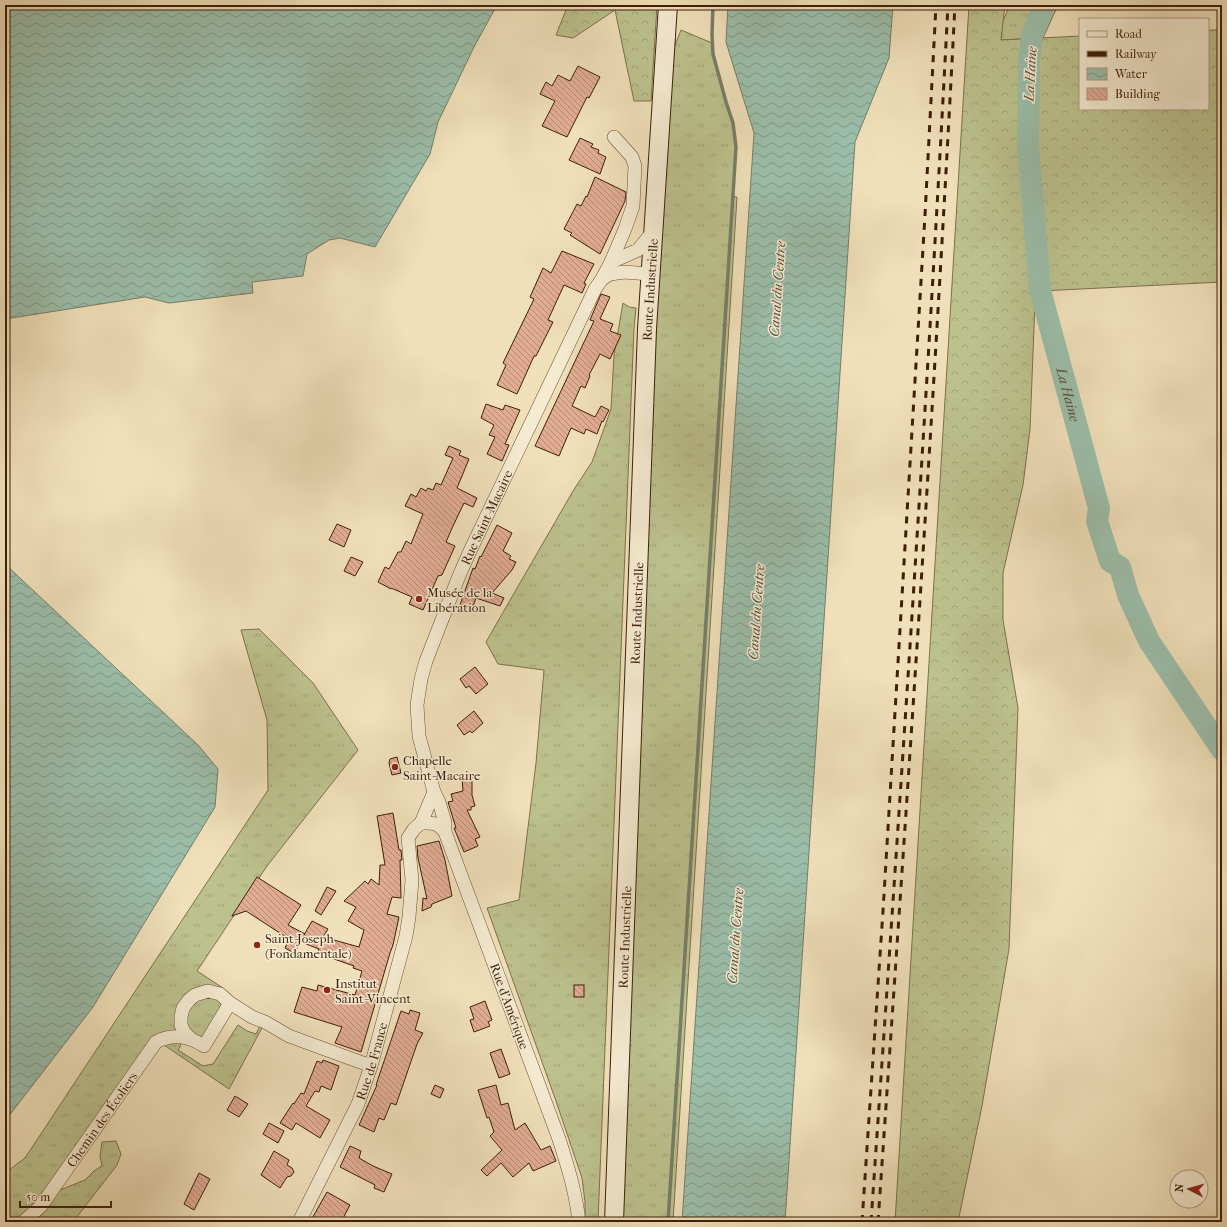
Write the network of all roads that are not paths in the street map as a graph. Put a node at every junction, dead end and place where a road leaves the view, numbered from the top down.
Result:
1 (668, 5) edge
2 (614, 137) dead end
3 (652, 233) junction
4 (610, 262) junction
5 (650, 274) junction
6 (602, 279) junction
7 (434, 792) junction
8 (421, 823) junction
9 (445, 832) junction
10 (230, 1003) junction
11 (191, 1039) junction
12 (371, 1066) junction
13 (23, 1222) edge
14 (299, 1222) edge
15 (579, 1222) edge
16 (614, 1222) edge

1 - 3 main road, Route Industrielle
2 - 4 street, Rue Saint-Macaire
3 - 4 street
3 - 5 main road, Route Industrielle
4 - 6 street, Rue Saint-Macaire
5 - 6 street
5 - 16 main road, Route Industrielle
6 - 7 street, Rue Saint-Macaire
7 - 8 street, Rue de France
7 - 9 street, Rue d'Amérique
8 - 9 street
8 - 12 street, Rue de France
9 - 15 street, Rue d'Amérique
10 - 11 street, Chemin des Écoliers
10 - 11 street
10 - 12 street
11 - 13 street, Chemin des Écoliers
12 - 14 street, Rue de France

